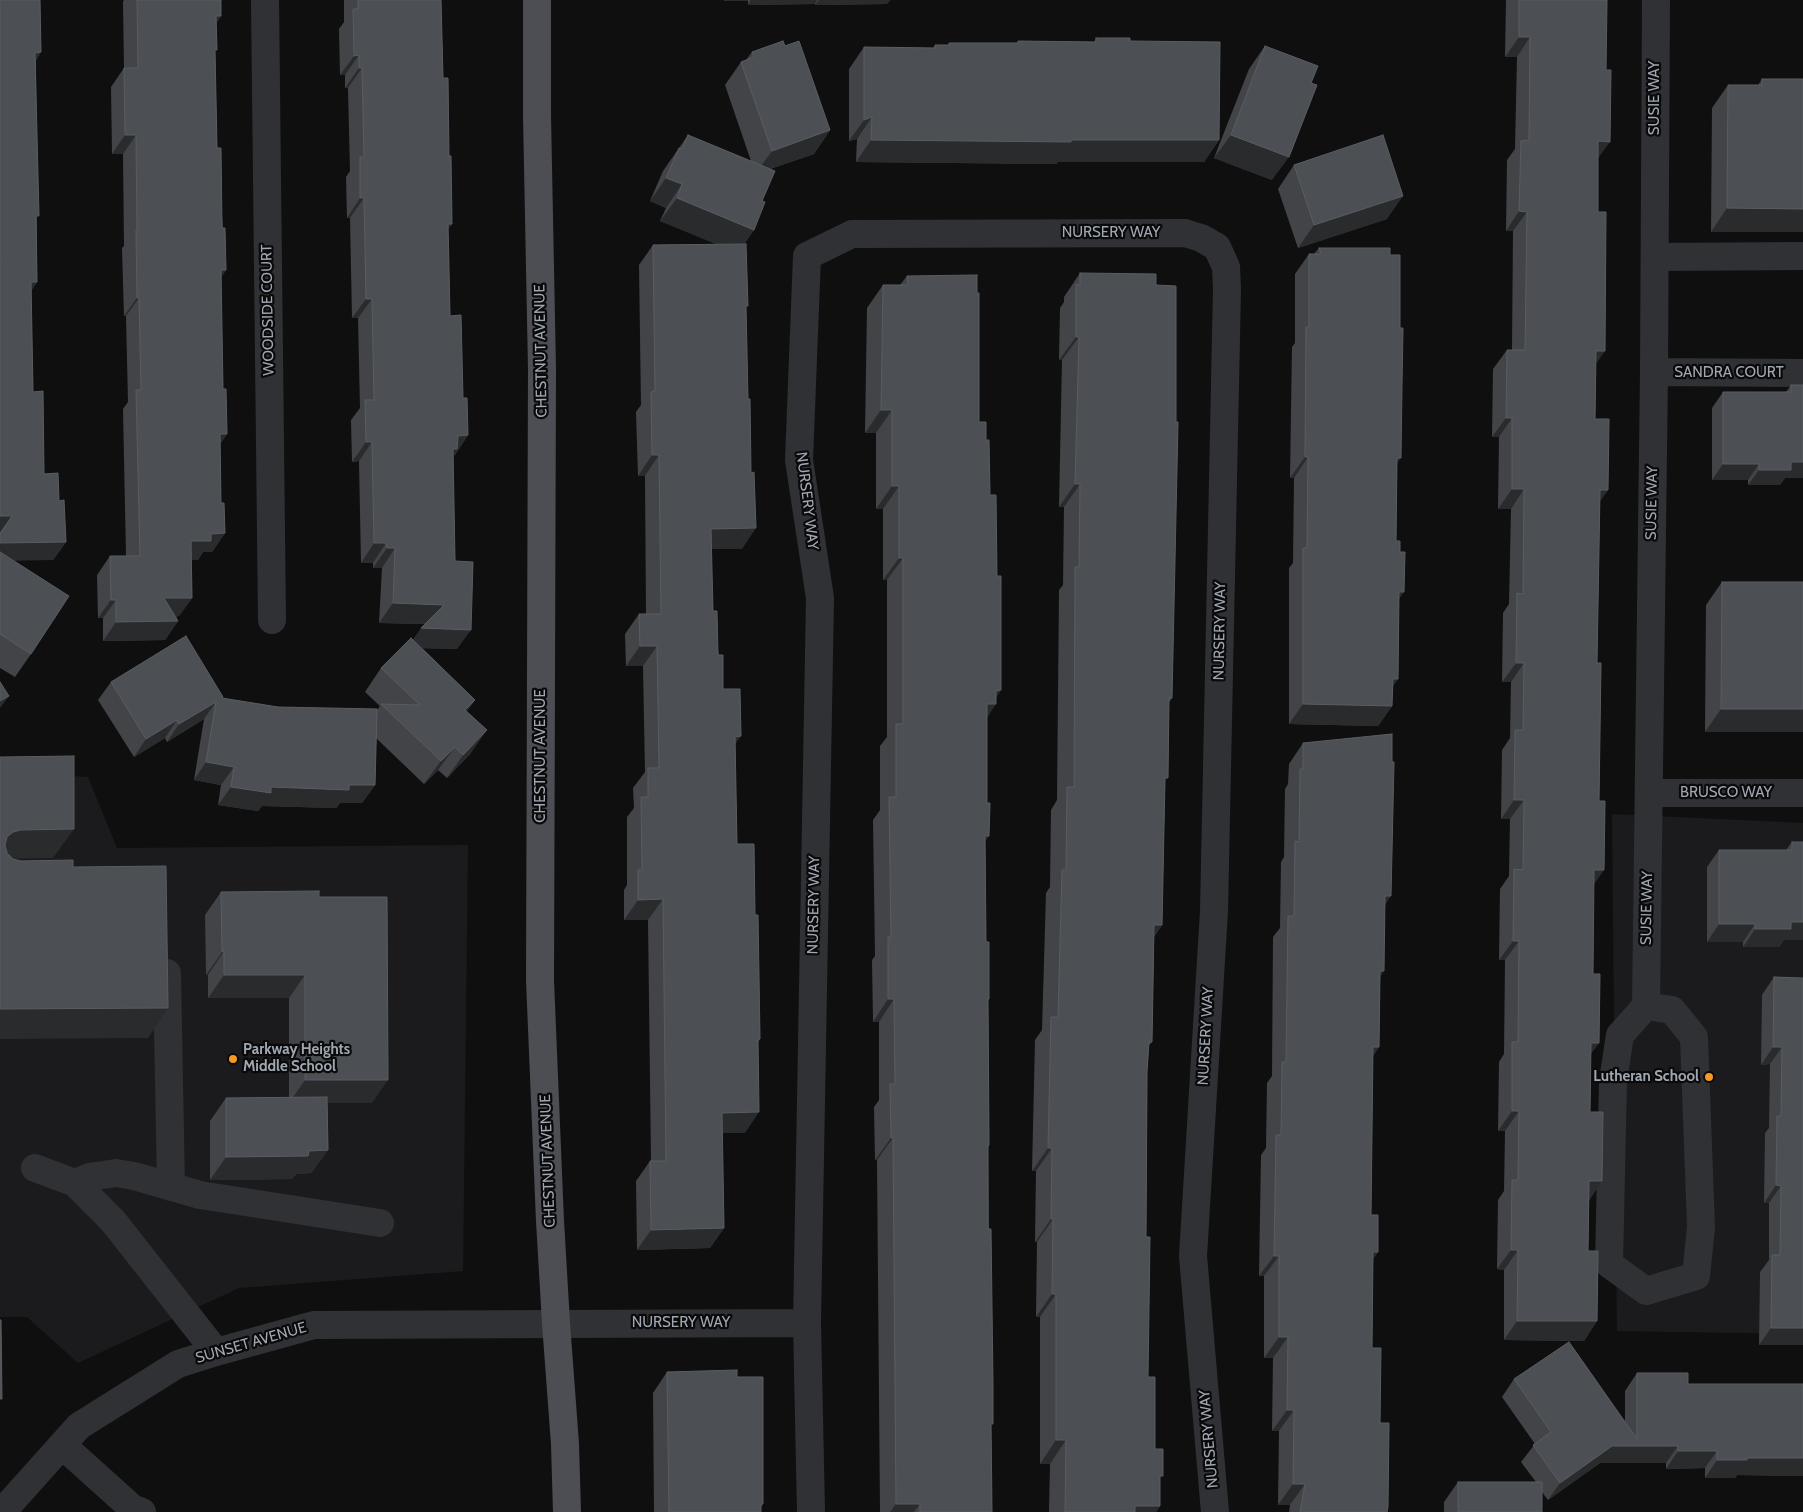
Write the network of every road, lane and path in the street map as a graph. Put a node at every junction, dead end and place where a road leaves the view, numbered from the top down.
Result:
1 (264, 0) edge
2 (537, 0) edge
3 (1656, 0) edge
4 (1803, 256) edge
5 (1655, 257) junction
6 (1654, 372) junction
7 (1803, 373) edge
8 (272, 620) dead end
9 (1649, 793) junction
10 (1803, 793) edge
11 (166, 947) edge
12 (1646, 1006) junction
13 (36, 1168) dead end
14 (75, 1184) junction
15 (171, 1187) junction
16 (380, 1223) dead end
17 (556, 1323) junction
18 (807, 1323) junction
19 (216, 1352) junction
20 (62, 1445) junction
21 (2, 1512) edge
22 (142, 1512) edge
23 (567, 1512) edge
24 (811, 1512) edge
25 (1215, 1512) edge

1 - 8 street, WOODSIDE COURT
2 - 17 main road, CHESTNUT AVENUE
3 - 5 street, SUSIE WAY
4 - 5 street
5 - 6 street, SUSIE WAY
6 - 7 street, SANDRA COURT
6 - 9 street, SUSIE WAY
9 - 10 street, BRUSCO WAY
9 - 12 street, SUSIE WAY
11 - 15 street
12 - 12 street
13 - 14 street
14 - 15 street
14 - 19 street
15 - 16 street
17 - 18 street, NURSERY WAY
17 - 19 street, SUNSET AVENUE
17 - 23 main road, CHESTNUT AVENUE
18 - 24 street, NURSERY WAY
18 - 25 street, NURSERY WAY
19 - 20 street, SUNSET AVENUE
20 - 21 street, SUNSET AVENUE
20 - 22 street

